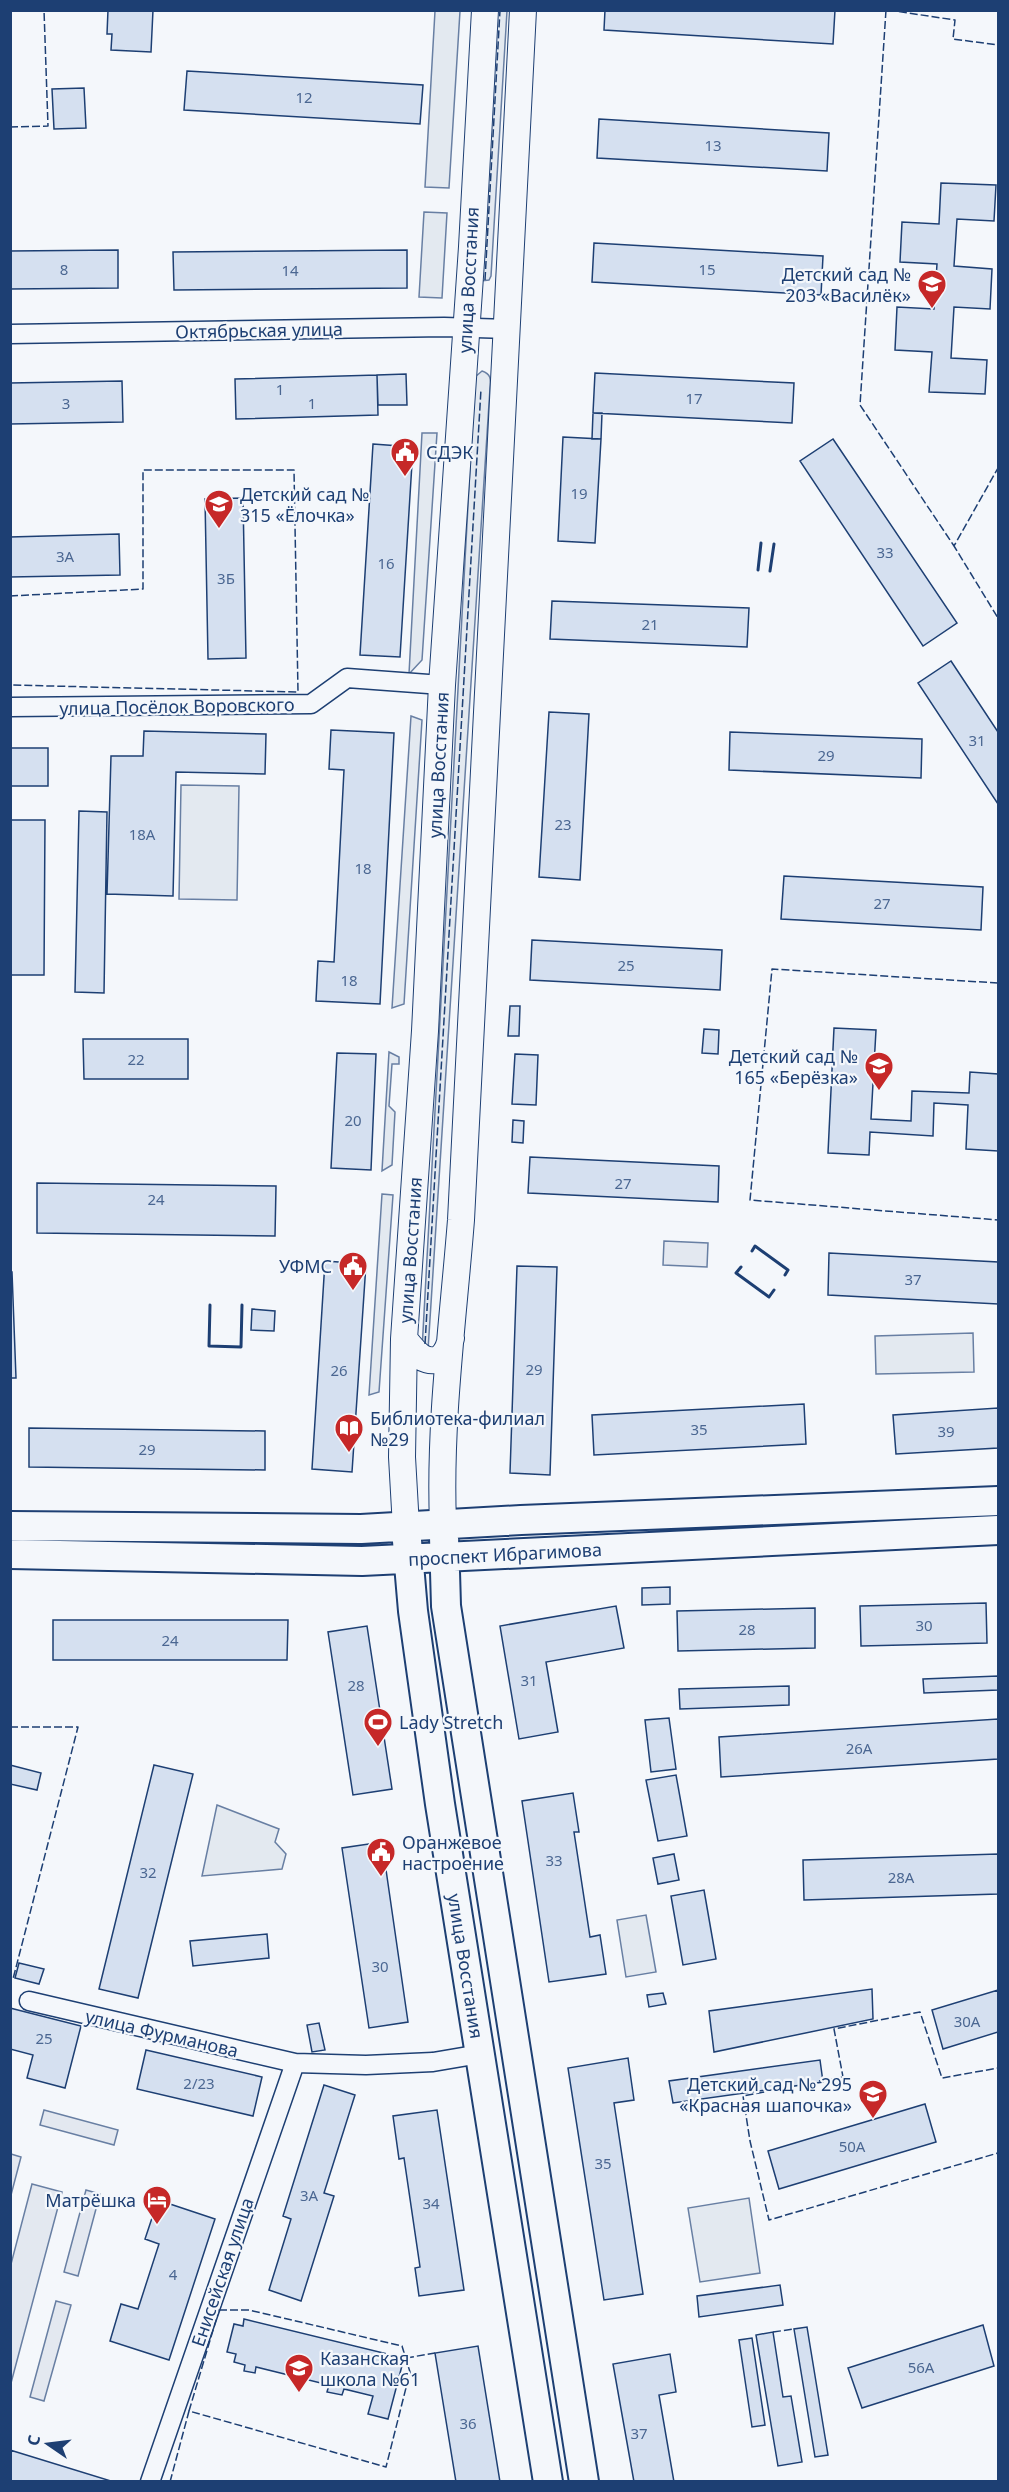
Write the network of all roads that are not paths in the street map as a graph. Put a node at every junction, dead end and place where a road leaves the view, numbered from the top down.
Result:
1 (485, 10) edge
2 (523, 10) edge
3 (465, 328) junction
4 (508, 328) junction
5 (10, 334) edge
6 (442, 685) junction
7 (10, 707) edge
8 (452, 1336) junction
9 (404, 1339) junction
10 (999, 1501) edge
11 (443, 1523) junction
12 (10, 1526) edge
13 (406, 1527) junction
14 (999, 1530) edge
15 (10, 1554) edge
16 (445, 1557) junction
17 (408, 1559) junction
18 (29, 2001) dead end
19 (480, 2054) junction
20 (295, 2063) junction
21 (150, 2481) edge
22 (548, 2481) edge
23 (584, 2481) edge

1 - 3 main road, улица Восстания
2 - 4 main road, улица Восстания
3 - 4 street, Октябрьская улица
3 - 5 street, Октябрьская улица
3 - 6 main road, улица Восстания
4 - 8 main road, улица Восстания
6 - 7 street, улица Посёлок Воровского
6 - 9 main road, улица Восстания
8 - 9 main road
8 - 11 main road, улица Восстания
9 - 13 main road, улица Восстания
10 - 11 main road, проспект Ибрагимова
11 - 13 main road, проспект Ибрагимова
11 - 16 main road, улица Восстания
12 - 13 main road, проспект Ибрагимова
13 - 17 main road, улица Восстания
14 - 16 main road, проспект Ибрагимова
15 - 17 main road, проспект Ибрагимова
16 - 17 main road, проспект Ибрагимова
16 - 23 main road, улица Восстания
17 - 19 main road, улица Восстания
18 - 20 street, улица Фурманова
19 - 20 street, улица Фурманова
19 - 22 main road, улица Восстания
20 - 21 street, Енисейская улица

